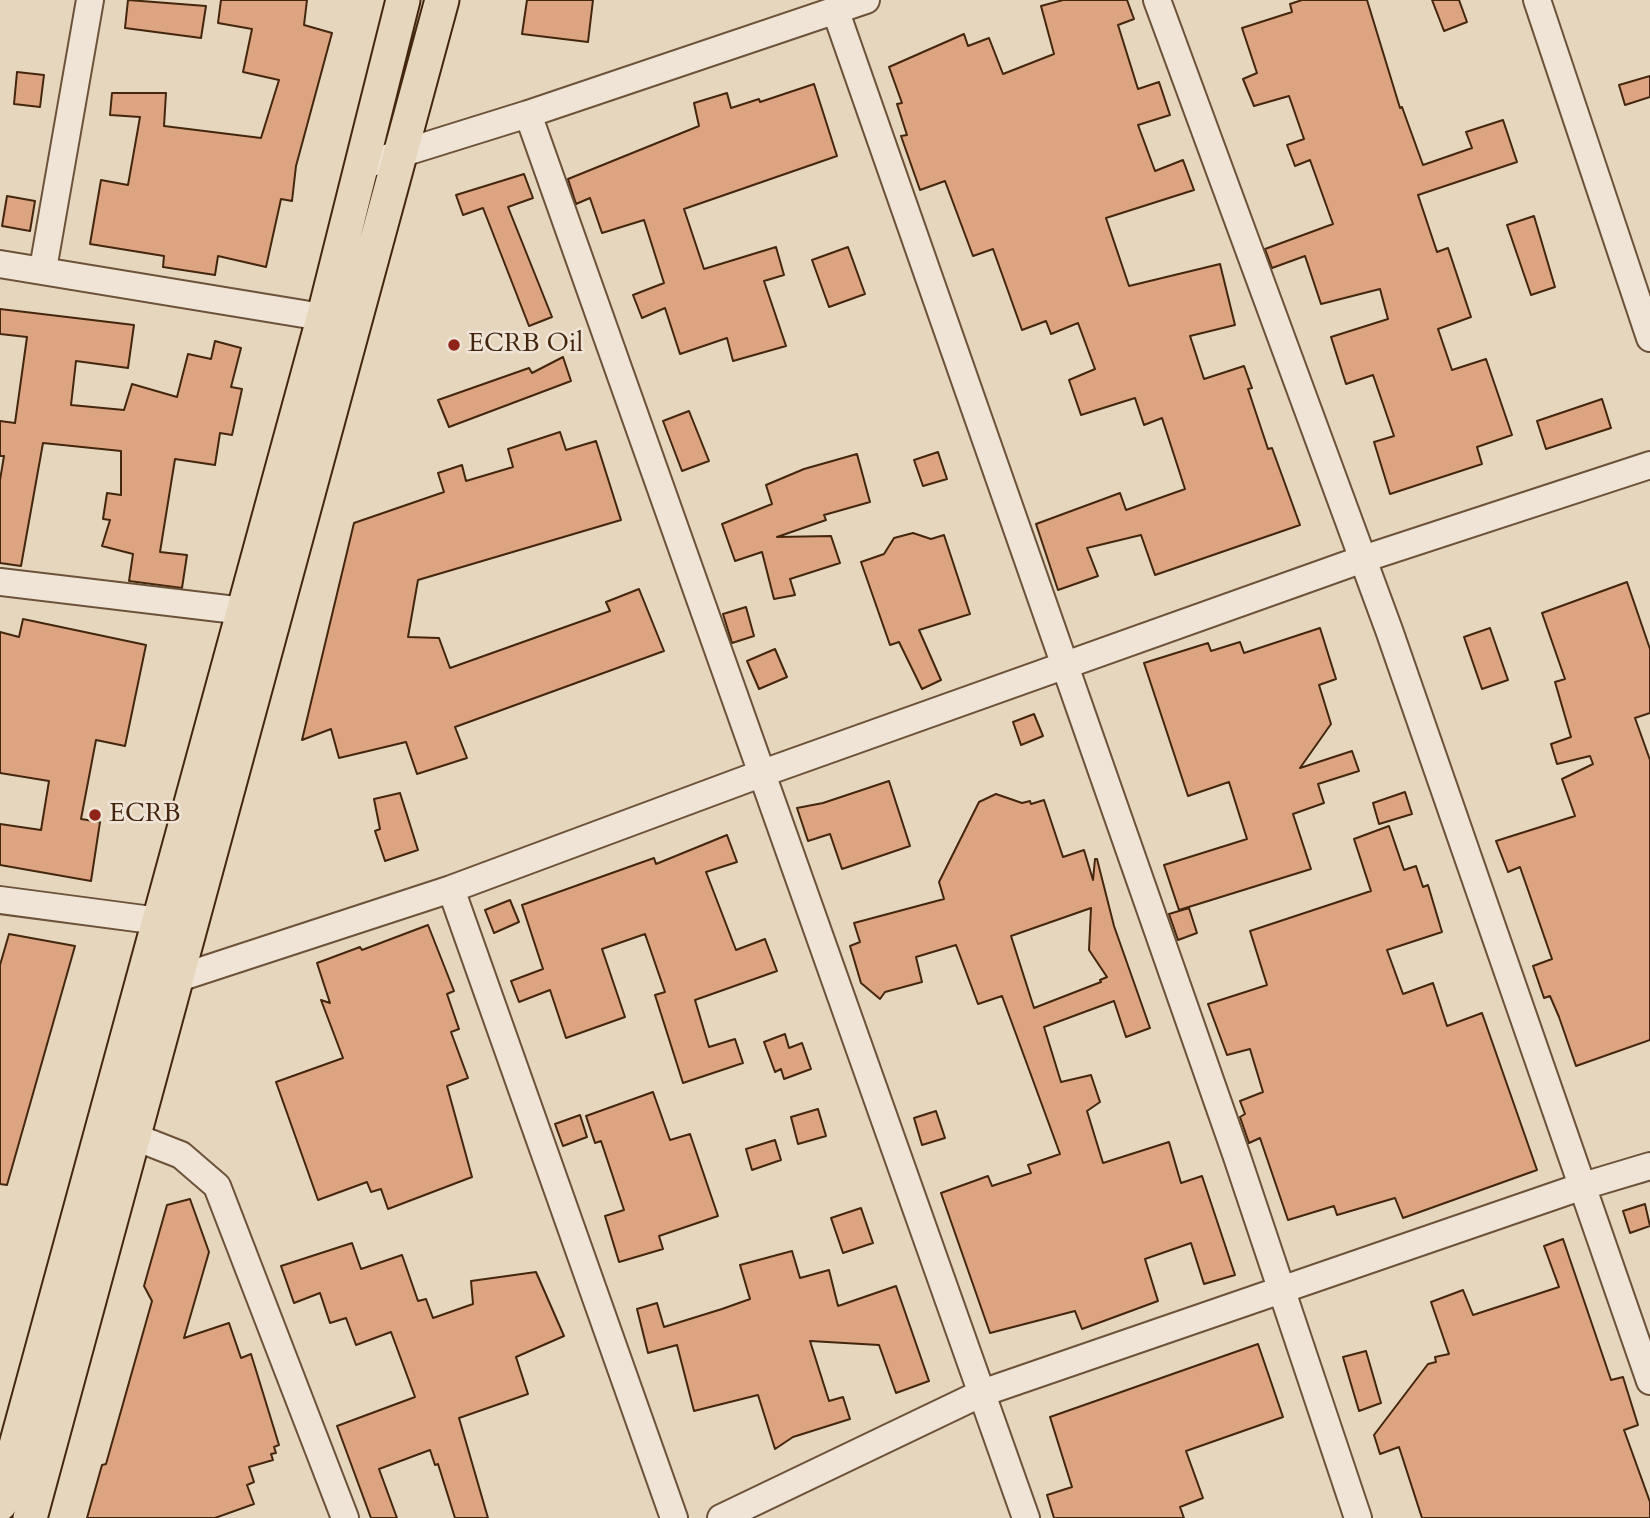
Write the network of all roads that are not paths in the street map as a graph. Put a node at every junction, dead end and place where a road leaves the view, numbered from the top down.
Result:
1 (90, 0) edge
2 (403, 0) edge
3 (442, 0) edge
4 (866, 0) edge
5 (1157, 0) edge
6 (1537, 0) edge
7 (836, 12) junction
8 (528, 114) junction
9 (399, 156) junction
10 (361, 166) junction
11 (0, 264) edge
12 (43, 269) junction
13 (338, 320) junction
14 (1650, 338) edge
15 (1650, 465) edge
16 (1363, 559) junction
17 (0, 582) edge
18 (244, 611) junction
19 (1066, 665) junction
20 (762, 773) junction
21 (451, 889) junction
22 (0, 900) edge
23 (159, 921) junction
24 (179, 978) junction
25 (135, 1137) junction
26 (1650, 1166) edge
27 (1583, 1186) junction
28 (1282, 1290) junction
29 (1650, 1381) edge
30 (982, 1393) junction
31 (0, 1504) edge
32 (30, 1518) edge
33 (345, 1518) edge
34 (674, 1518) edge
35 (721, 1518) edge
36 (1026, 1518) edge
37 (1359, 1518) edge

1 - 12 street
2 - 10 main road
3 - 9 main road
4 - 7 street
5 - 16 street
6 - 14 street
7 - 8 street
7 - 19 street
8 - 9 street
8 - 20 street
9 - 10 street
9 - 13 main road
10 - 13 main road
11 - 12 street
12 - 13 street
13 - 18 main road
13 - 24 main road
15 - 16 street
16 - 19 street
16 - 27 street
17 - 18 street
18 - 23 main road
19 - 20 street
19 - 28 street
20 - 21 street
20 - 30 street
21 - 24 street
21 - 34 street
22 - 23 street
23 - 31 main road
24 - 25 main road
25 - 32 main road
25 - 33 street
26 - 27 street
27 - 28 street
27 - 29 street
28 - 30 street
28 - 37 street
30 - 35 street
30 - 36 street

